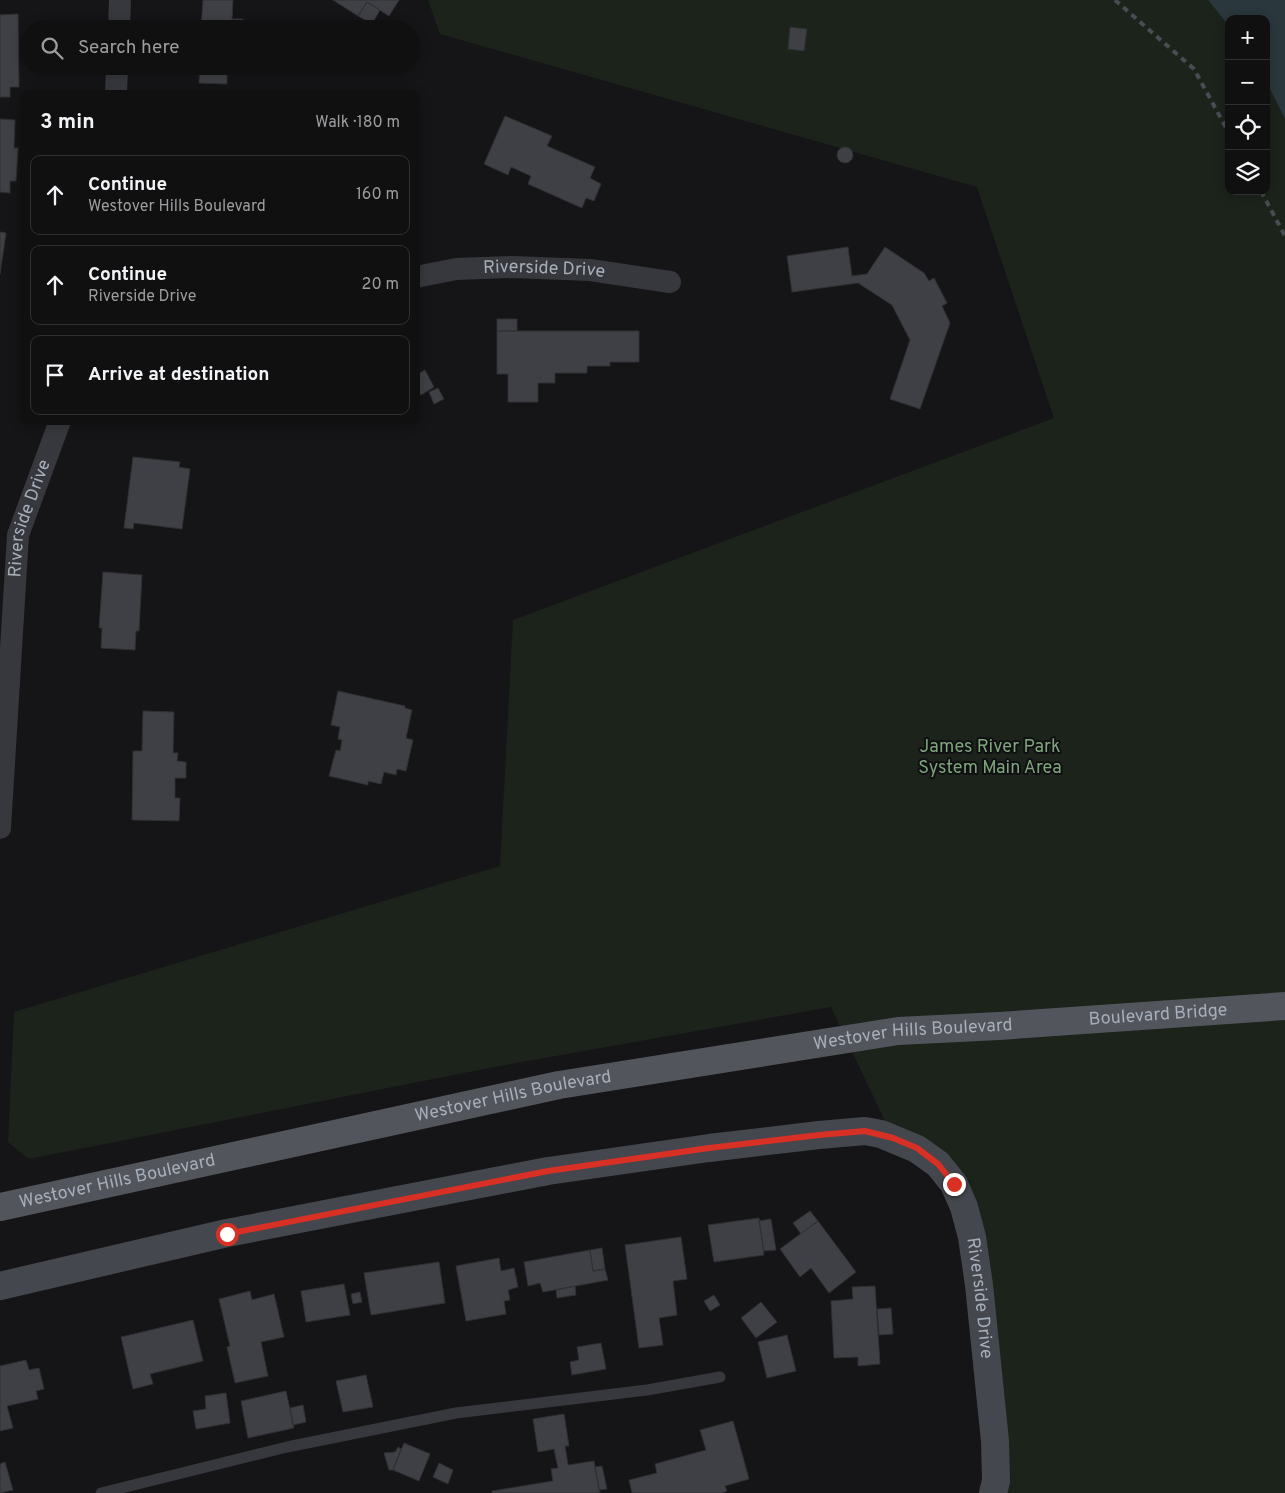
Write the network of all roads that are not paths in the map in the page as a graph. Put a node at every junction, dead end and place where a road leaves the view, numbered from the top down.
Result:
1 (120, 0) edge
2 (119, 20) edge
3 (117, 75) edge
4 (116, 90) edge
5 (420, 276) edge
6 (670, 282) dead end
7 (58, 425) edge
8 (9, 535) edge
9 (0, 828) edge
10 (1285, 1006) edge
11 (1032, 1024) joint
12 (0, 1207) edge
13 (0, 1286) edge
14 (720, 1377) dead end
15 (101, 1493) edge
16 (993, 1493) edge

1 - 2 street
3 - 4 street
5 - 6 street, Riverside Drive
7 - 8 street, Riverside Drive
8 - 9 street, Riverside Drive
10 - 11 main road, Boulevard Bridge
11 - 12 main road, Westover Hills Boulevard
13 - 16 street, Riverside Drive
14 - 15 lane

